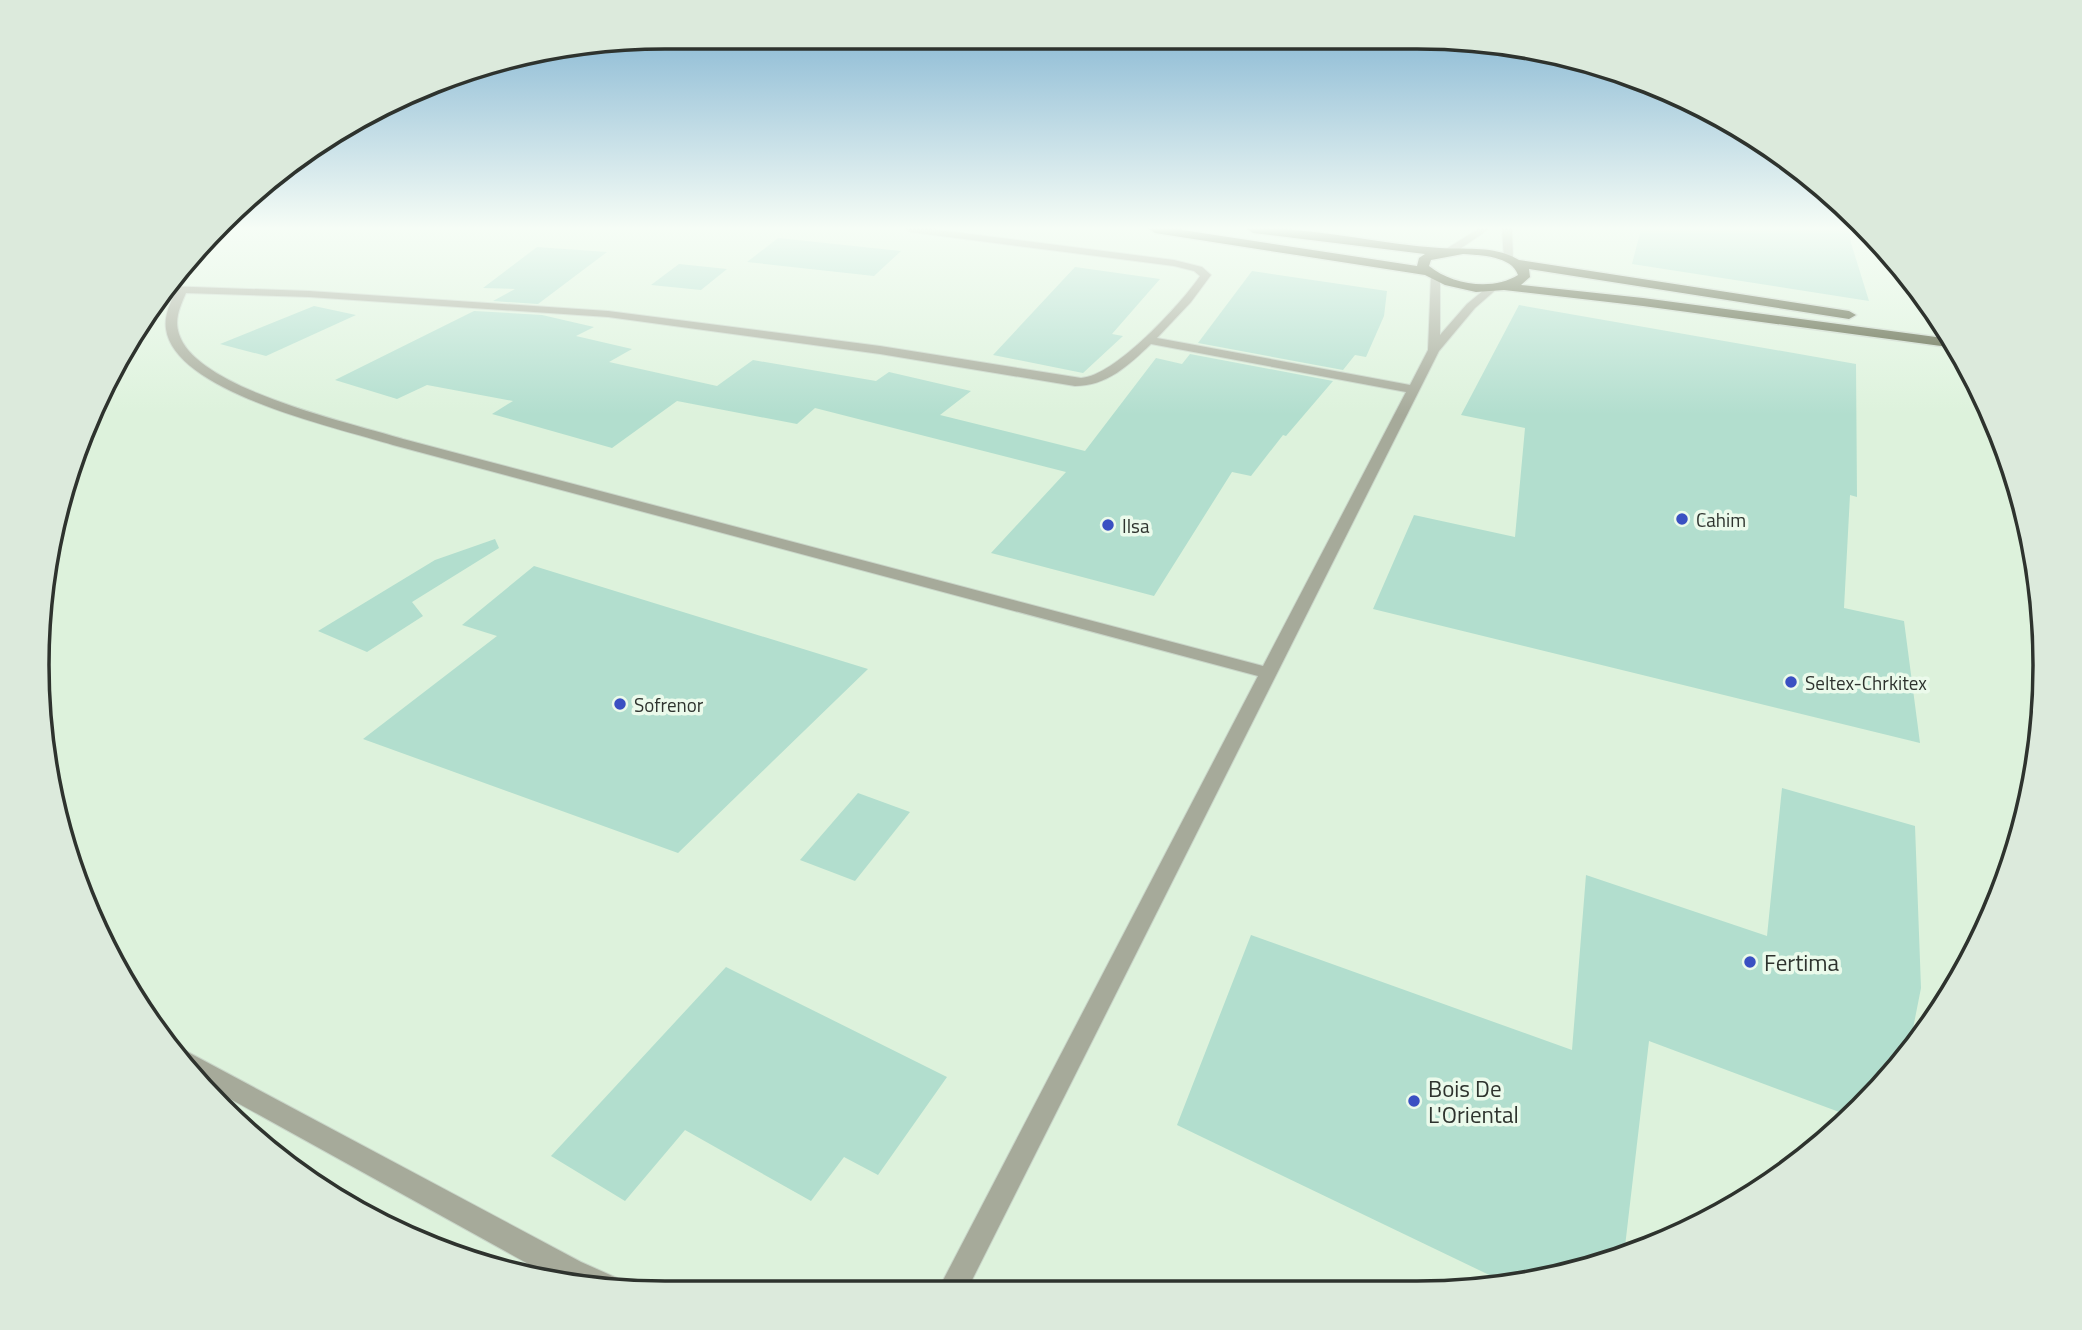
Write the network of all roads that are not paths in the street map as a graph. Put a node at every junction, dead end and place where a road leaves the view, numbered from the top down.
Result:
1 (182, 291) edge
2 (219, 291) edge
3 (1193, 291) edge
4 (1432, 291) edge
5 (1490, 291) edge
6 (1543, 291) edge
7 (1704, 291) edge
8 (1931, 327) edge
9 (1149, 340) junction
10 (1941, 342) edge
11 (1434, 350) junction
12 (1415, 390) junction
13 (1269, 673) junction
14 (202, 1071) edge
15 (577, 1275) edge
16 (957, 1281) edge

1 - 13 street
2 - 9 street
3 - 9 street
4 - 11 street
5 - 11 street
6 - 10 highway
7 - 8 highway
9 - 12 street
11 - 12 street
12 - 13 street
13 - 16 street
14 - 15 street

